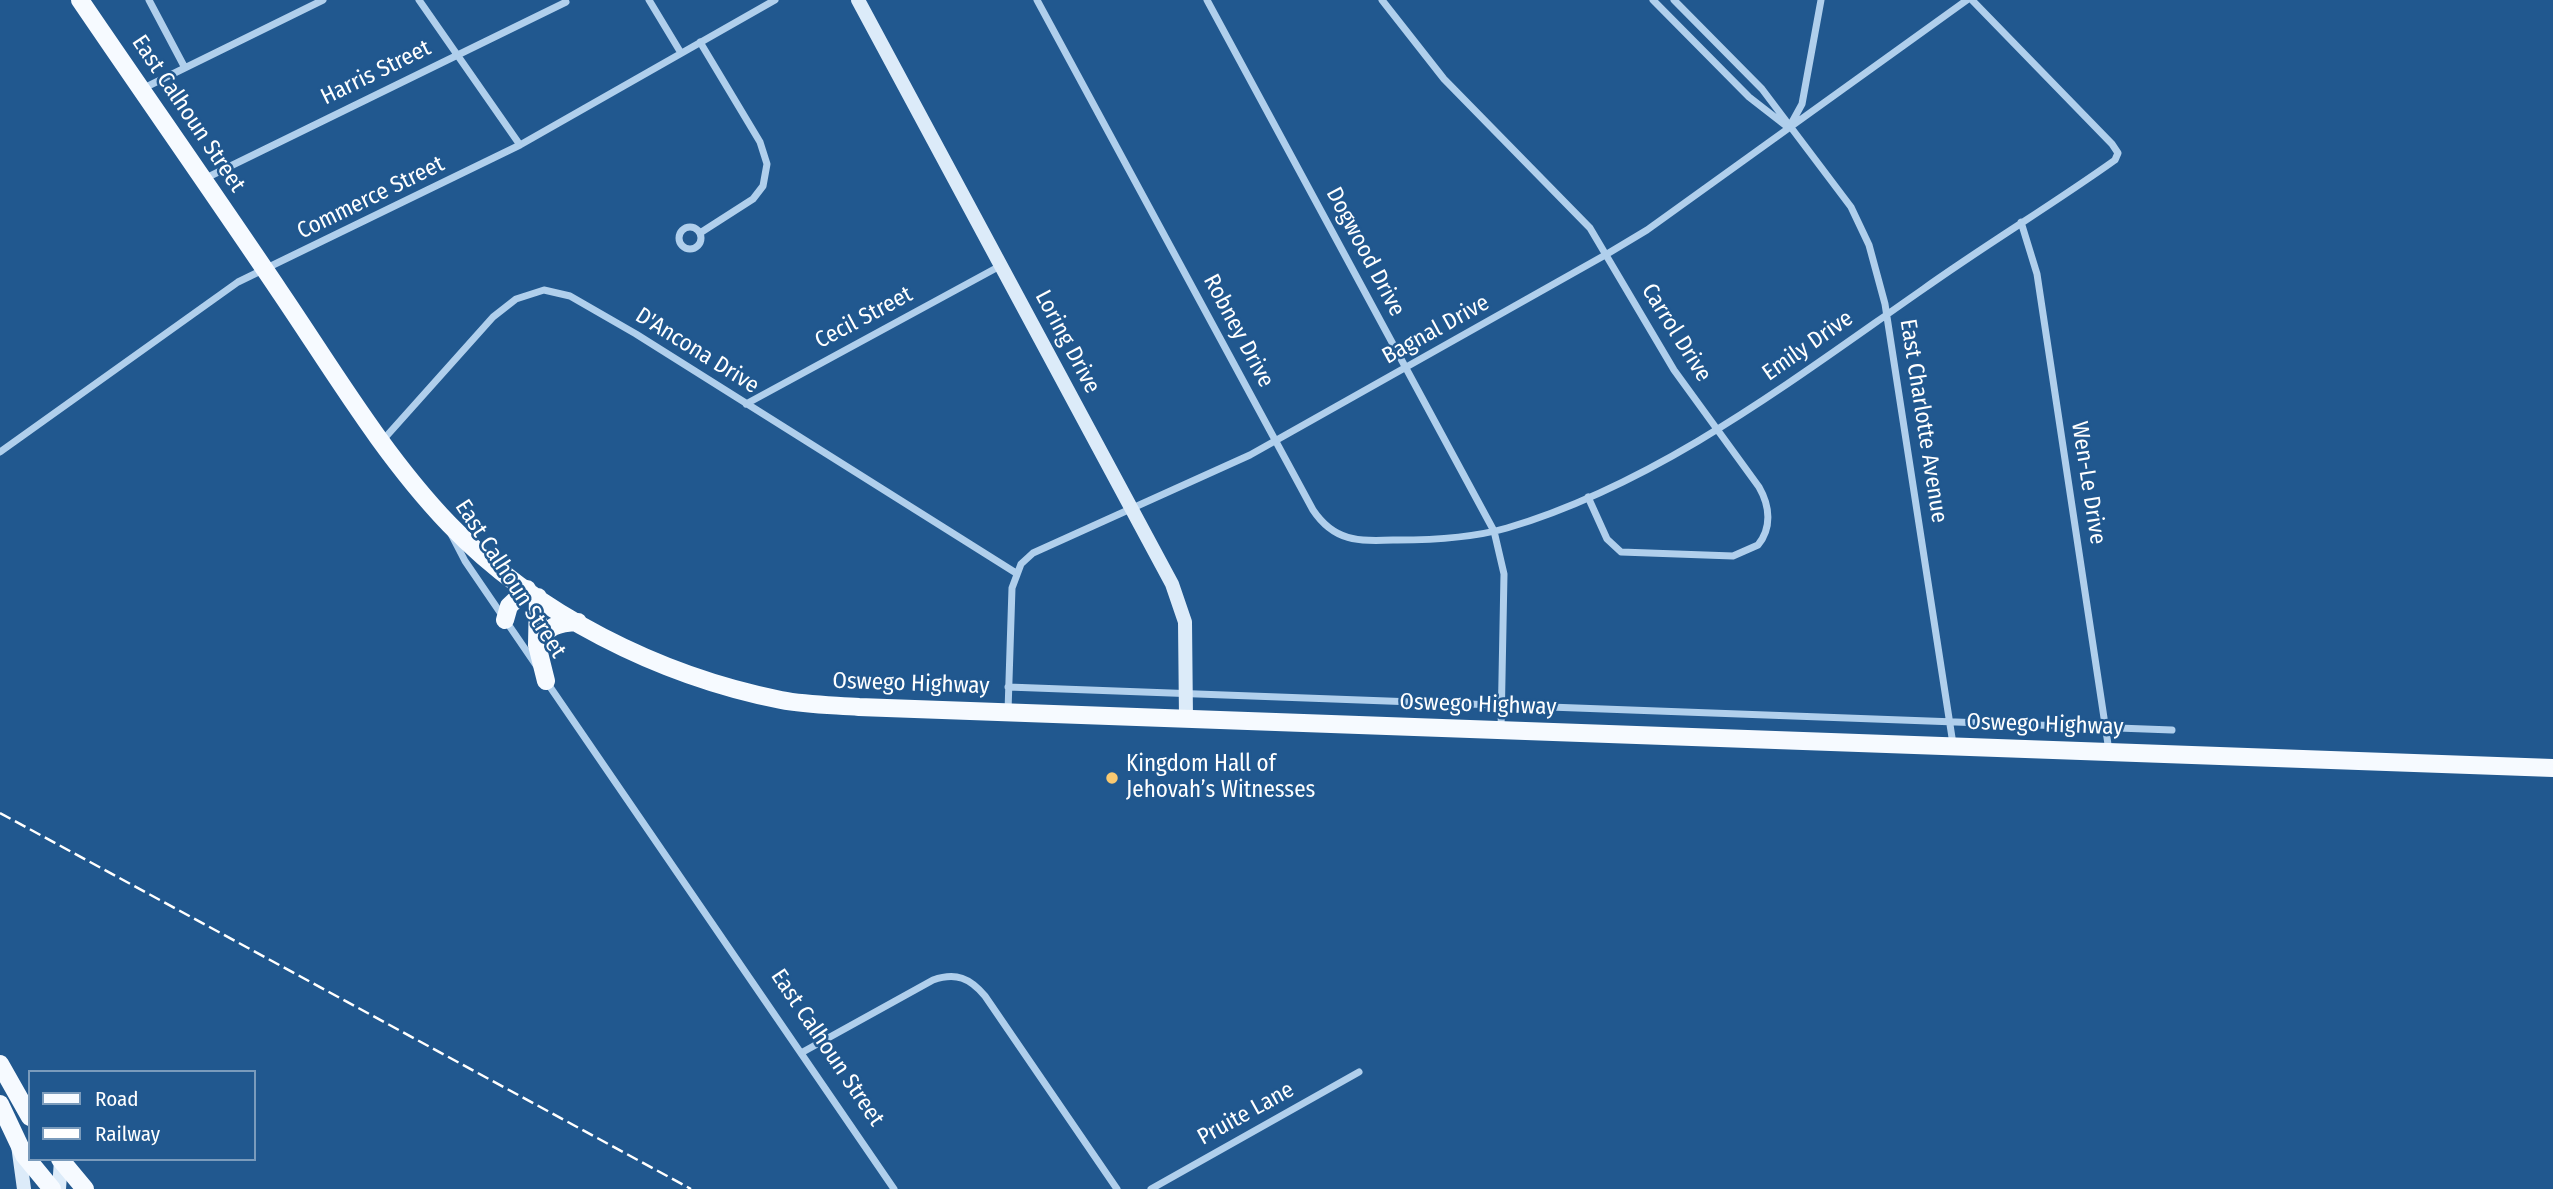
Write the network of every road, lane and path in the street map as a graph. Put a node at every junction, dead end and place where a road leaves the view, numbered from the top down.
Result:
1 (80, 0) edge
2 (149, 0) edge
3 (323, 0) edge
4 (419, 0) edge
5 (649, 0) edge
6 (775, 0) edge
7 (859, 0) edge
8 (1037, 0) edge
9 (1207, 0) edge
10 (1382, 0) edge
11 (1653, 0) edge
12 (1674, 0) edge
13 (1821, 0) edge
14 (1970, 0) edge
15 (566, 2) dead end
16 (700, 42) junction
17 (681, 53) junction
18 (457, 55) junction
19 (184, 68) junction
20 (141, 89) junction
21 (1789, 127) junction
22 (520, 145) junction
23 (203, 180) junction
24 (2021, 222) junction
25 (700, 233) dead end
26 (1607, 254) junction
27 (1000, 266) junction
28 (265, 270) junction
29 (1887, 314) junction
30 (1406, 368) junction
31 (746, 404) junction
32 (1716, 429) junction
33 (382, 440) junction
34 (1275, 440) junction
35 (0, 452) edge
36 (1588, 497) junction
37 (1131, 509) junction
38 (450, 524) junction
39 (1494, 531) junction
40 (1016, 573) junction
41 (532, 593) junction
42 (505, 620) junction
43 (578, 622) junction
44 (537, 645) junction
45 (546, 681) junction
46 (1008, 687) junction
47 (1186, 693) junction
48 (1501, 706) junction
49 (1008, 712) junction
50 (1185, 718) junction
51 (1950, 721) junction
52 (2106, 727) junction
53 (1501, 730) junction
54 (2172, 730) dead end
55 (1953, 746) junction
56 (2109, 752) junction
57 (2553, 768) edge
58 (801, 1054) junction
59 (0, 1064) edge
60 (1359, 1072) dead end
61 (0, 1104) edge
62 (28, 1113) edge
63 (24, 1139) edge
64 (31, 1161) edge
65 (60, 1161) edge
66 (61, 1161) edge
67 (24, 1189) edge
68 (52, 1189) edge
69 (58, 1189) edge
70 (85, 1189) edge
71 (894, 1189) edge
72 (1117, 1189) edge
73 (1151, 1189) edge

1 - 20 main road, East Calhoun Street
2 - 19 street
3 - 19 street
4 - 18 street
5 - 17 street
6 - 16 street, Commerce Street
7 - 27 street, Loring Drive
8 - 34 street, Robney Drive
9 - 30 street, Dogwood Drive
10 - 26 street, Carrol Drive
11 - 21 street, East Charlotte Avenue
12 - 21 street, East Charlotte Avenue
13 - 21 street
14 - 21 street, Bagnal Drive
14 - 24 street, Emily Drive
15 - 18 street, Harris Street
16 - 17 street, Commerce Street
16 - 25 street
17 - 22 street, Commerce Street
18 - 22 street
18 - 23 street, Harris Street
19 - 20 street
20 - 23 main road, East Calhoun Street
21 - 26 street, Bagnal Drive
21 - 29 street, East Charlotte Avenue
22 - 28 street, Commerce Street
23 - 28 main road, East Calhoun Street
24 - 29 street, Emily Drive
24 - 52 street, Wen-Le Drive
26 - 30 street, Bagnal Drive
26 - 32 street, Carrol Drive
27 - 31 street, Cecil Street
27 - 37 street, Loring Drive
28 - 33 main road, East Calhoun Street
28 - 35 street, Commerce Street
29 - 32 street, Emily Drive
29 - 51 street, East Charlotte Avenue
30 - 34 street, Bagnal Drive
30 - 39 street, Dogwood Drive
31 - 33 street, D'Ancona Drive
31 - 40 street, D'Ancona Drive
32 - 36 street, Emily Drive
32 - 36 street, Carrol Drive
33 - 38 main road, East Calhoun Street
34 - 37 street, Bagnal Drive
34 - 39 street, Robney Drive
36 - 39 street, Emily Drive
37 - 40 street, Bagnal Drive
37 - 47 street, Loring Drive
38 - 41 main road, Oswego Highway
38 - 42 street, East Calhoun Street
39 - 48 street, Dogwood Drive
40 - 46 street
41 - 42 main road
41 - 43 main road, Oswego Highway
41 - 44 main road
42 - 45 street, East Calhoun Street
43 - 44 main road
43 - 49 main road, Oswego Highway
44 - 45 main road
45 - 58 street, East Calhoun Street
46 - 47 street, Oswego Highway
46 - 49 street
47 - 48 street, Oswego Highway
47 - 50 street, Loring Drive
48 - 51 street, Oswego Highway
48 - 53 street, Dogwood Drive
49 - 50 main road, Oswego Highway
50 - 53 main road, Oswego Highway
51 - 52 street, Oswego Highway
51 - 55 street, East Charlotte Avenue
52 - 54 street, Oswego Highway
52 - 56 street, Wen-Le Drive
53 - 55 main road, Oswego Highway
55 - 56 main road, Oswego Highway
56 - 57 main road, Oswego Highway
58 - 71 street, East Calhoun Street
58 - 72 street
59 - 62 main road
60 - 73 street, Pruite Lane
61 - 63 main road
63 - 67 street
64 - 68 main road
65 - 69 street
66 - 70 main road

